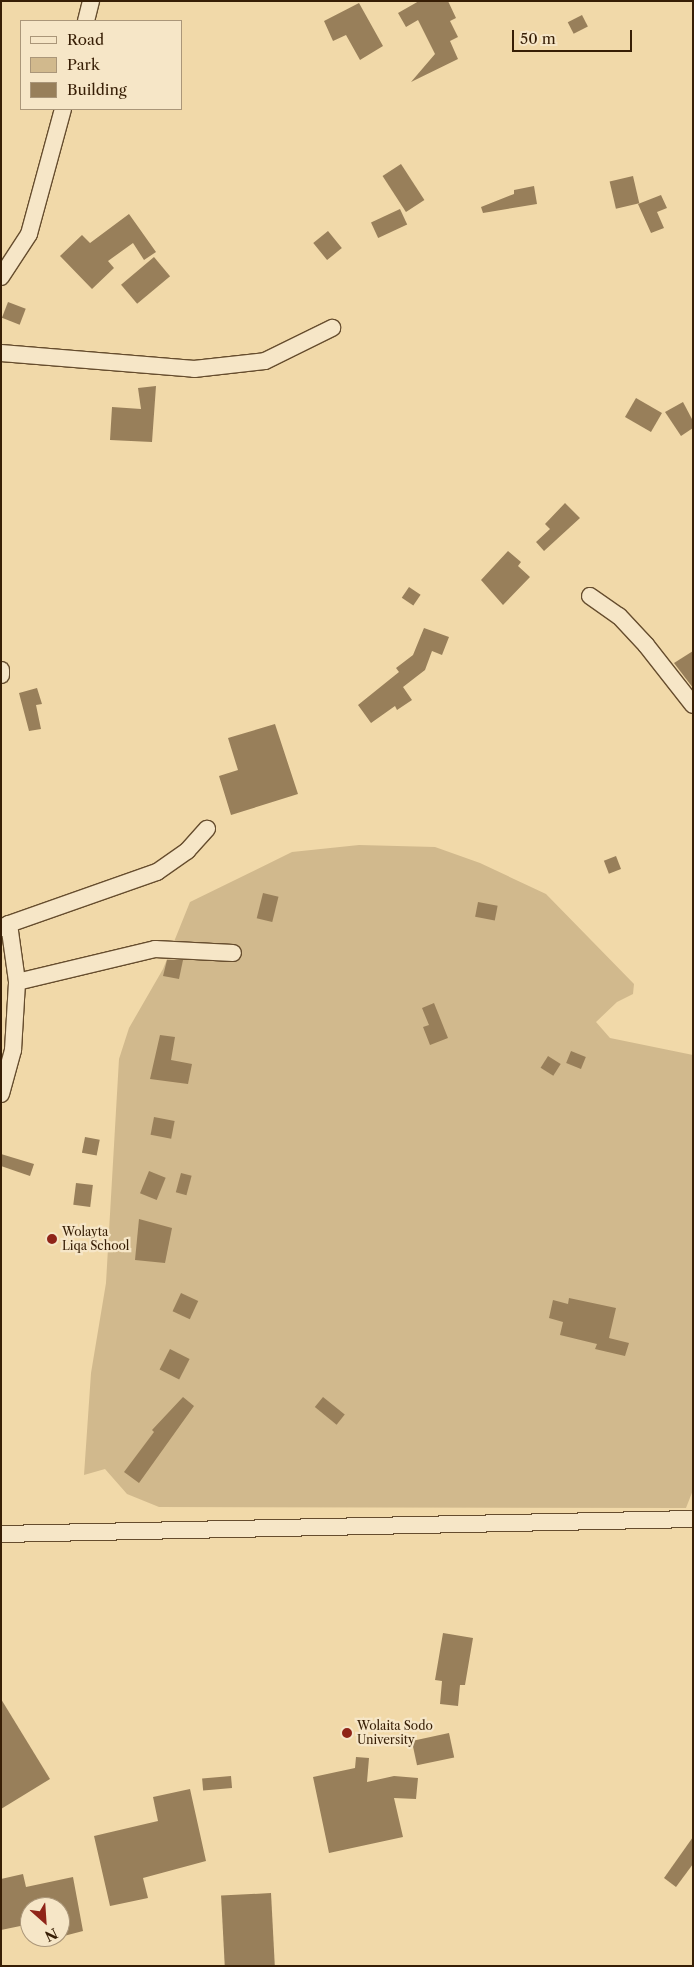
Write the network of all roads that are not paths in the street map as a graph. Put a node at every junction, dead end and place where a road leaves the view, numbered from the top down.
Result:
1 (91, 1) edge
2 (86, 20) edge
3 (63, 110) edge
4 (1, 277) edge
5 (332, 328) dead end
6 (1, 353) edge
7 (590, 596) dead end
8 (1, 670) edge
9 (1, 675) edge
10 (693, 706) edge
11 (207, 829) dead end
12 (5, 926) edge
13 (234, 953) dead end
14 (17, 982) junction
15 (1, 1094) edge
16 (693, 1519) edge
17 (1, 1534) edge

1 - 2 street
3 - 4 street
5 - 6 street
7 - 10 street
8 - 9 street
11 - 12 street
12 - 14 street
13 - 14 street
14 - 15 street
16 - 17 street

